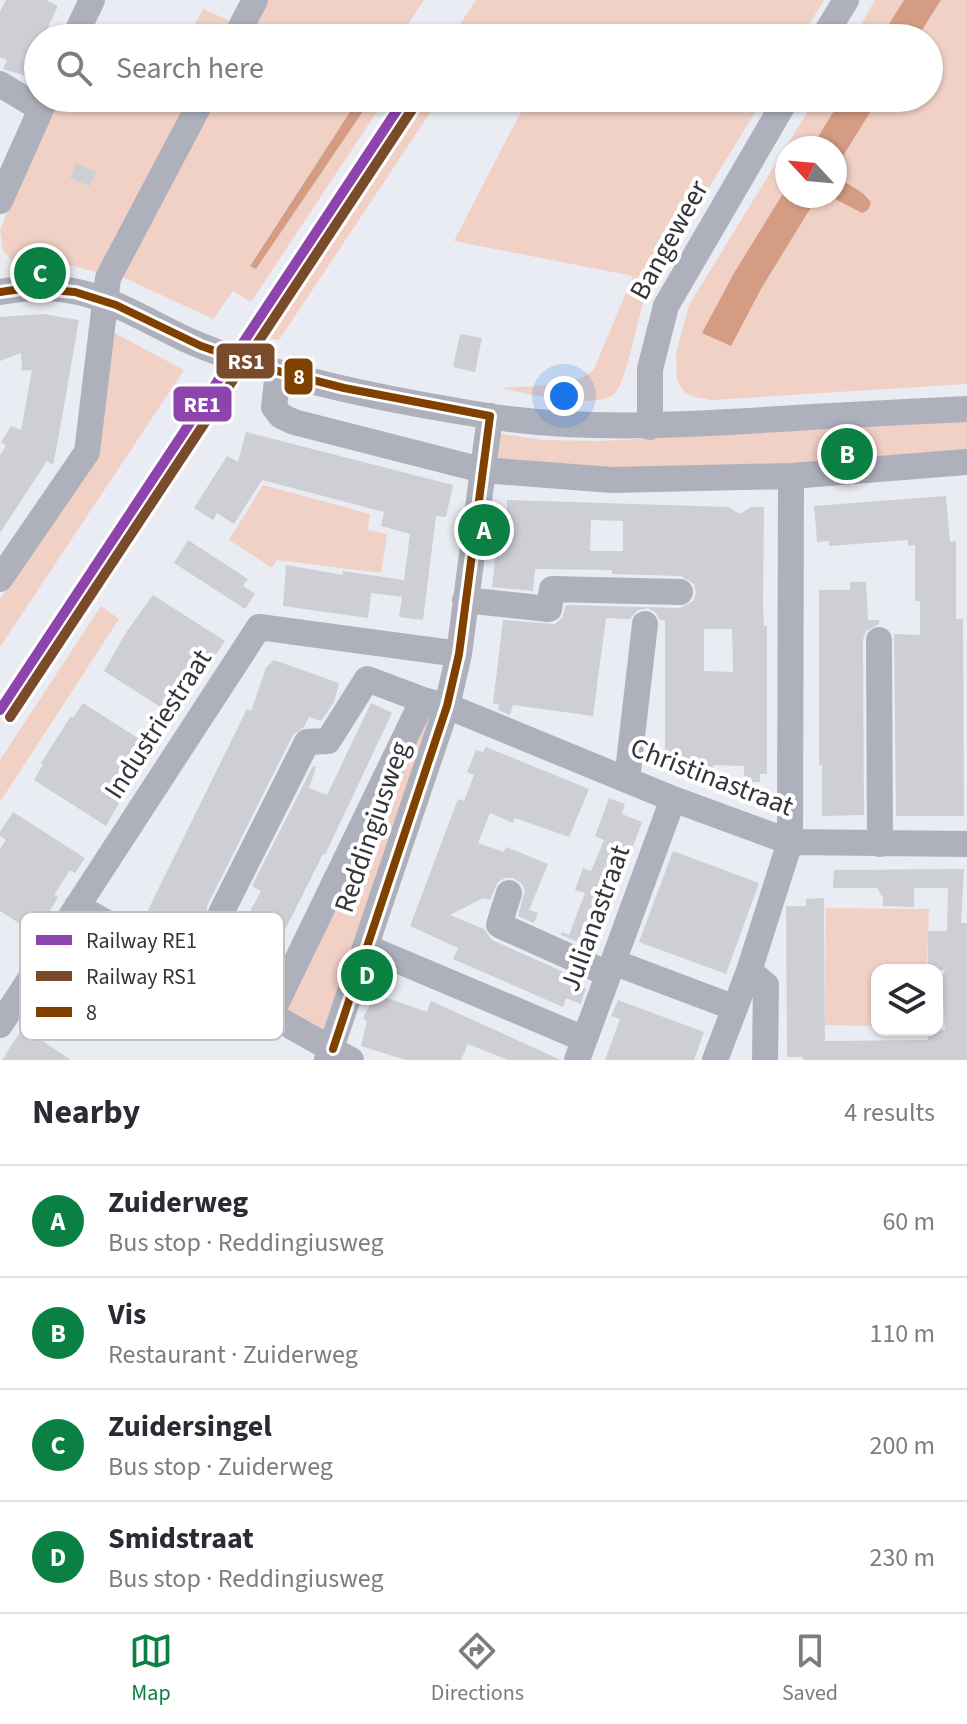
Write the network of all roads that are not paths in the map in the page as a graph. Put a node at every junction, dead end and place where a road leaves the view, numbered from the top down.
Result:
1 (92, 0) edge
2 (255, 0) edge
3 (846, 0) edge
4 (81, 24) edge
5 (242, 24) edge
6 (831, 24) edge
7 (0, 84) edge
8 (24, 95) edge
9 (40, 112) edge
10 (196, 112) edge
11 (779, 112) edge
12 (0, 201) edge
13 (0, 292) edge
14 (104, 298) junction
15 (278, 372) junction
16 (967, 409) edge
17 (490, 416) junction
18 (650, 427) junction
19 (967, 462) edge
20 (482, 470) junction
21 (791, 476) junction
22 (0, 579) edge
23 (680, 592) dead end
24 (465, 600) junction
25 (645, 624) dead end
26 (879, 640) dead end
27 (459, 654) junction
28 (435, 703) junction
29 (627, 780) junction
30 (673, 799) junction
31 (790, 842) junction
32 (880, 844) junction
33 (967, 844) edge
34 (509, 893) dead end
35 (77, 906) junction
36 (73, 912) edge
37 (88, 912) edge
38 (222, 912) edge
39 (366, 947) junction
40 (610, 968) junction
41 (749, 971) junction
42 (284, 989) edge
43 (20, 994) edge
44 (735, 1008) junction
45 (284, 1022) edge
46 (0, 1025) edge
47 (580, 1050) edge
48 (337, 1056) edge
49 (715, 1060) edge
50 (765, 1060) edge

1 - 4 street
2 - 5 street
3 - 6 street
7 - 8 street
9 - 12 street
10 - 14 street
11 - 18 street, Bangeweer
13 - 14 street
14 - 15 street
14 - 22 street
15 - 17 street
15 - 20 street
16 - 18 street
17 - 18 street
17 - 20 street, Reddingiusweg
19 - 21 street
20 - 21 street
20 - 24 street, Reddingiusweg
21 - 31 street
23 - 24 street
24 - 27 street, Reddingiusweg
25 - 29 street
26 - 32 street
27 - 28 street, Reddingiusweg
27 - 35 street, Industriestraat
28 - 29 street, Christinastraat
28 - 38 street, Christinastraat
28 - 39 street, Reddingiusweg
28 - 42 street, Reddingiusweg
29 - 30 street, Christinastraat
30 - 31 street, Christinastraat
30 - 40 street, Julianastraat
31 - 32 street, Christinastraat
31 - 41 street
32 - 33 street, Christinastraat
34 - 40 street
35 - 36 street, Industriestraat
35 - 37 street
39 - 47 street
39 - 48 street, Reddingiusweg
40 - 44 street
40 - 47 street, Julianastraat
41 - 44 street
41 - 50 street
43 - 46 street, Industriestraat
44 - 49 street
45 - 48 street

